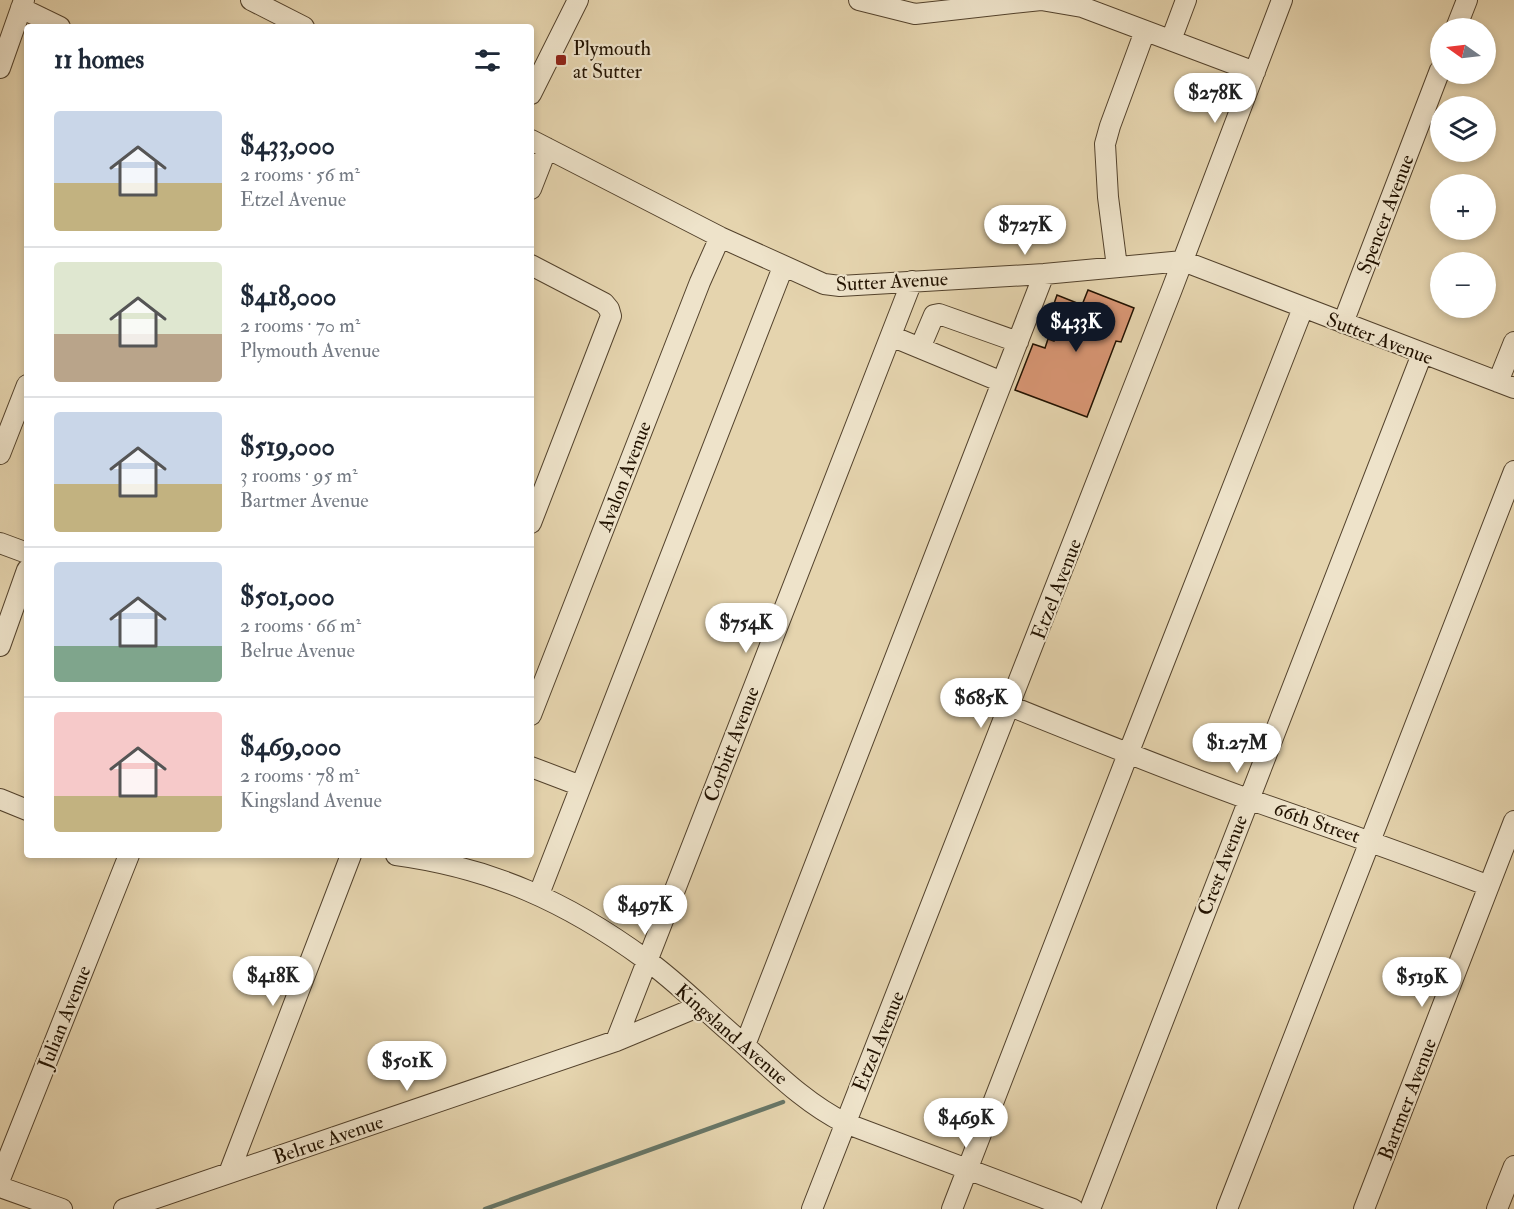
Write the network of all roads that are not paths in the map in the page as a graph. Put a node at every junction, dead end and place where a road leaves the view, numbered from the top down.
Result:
1 (251, 0) edge
2 (859, 0) edge
3 (1041, 0) edge
4 (1186, 0) edge
5 (1282, 0) edge
6 (1467, 0) edge
7 (577, 1) edge
8 (23, 4) edge
9 (1460, 18) edge
10 (55, 24) edge
11 (298, 24) edge
12 (1145, 31) junction
13 (1171, 40) junction
14 (0, 68) edge
15 (1255, 72) junction
16 (1435, 84) edge
17 (534, 88) edge
18 (539, 144) edge
19 (534, 172) edge
20 (720, 237) junction
21 (1183, 261) junction
22 (534, 267) edge
23 (783, 267) junction
24 (1117, 267) junction
25 (1044, 274) junction
26 (912, 280) junction
27 (1303, 308) junction
28 (1343, 323) junction
29 (891, 336) junction
30 (1018, 342) junction
31 (1514, 342) edge
32 (920, 348) junction
33 (1422, 354) junction
34 (1002, 382) junction
35 (1506, 385) edge
36 (24, 393) edge
37 (0, 454) edge
38 (1514, 471) edge
39 (534, 515) edge
40 (0, 543) edge
41 (24, 552) edge
42 (24, 578) edge
43 (0, 646) edge
44 (1010, 706) junction
45 (534, 707) edge
46 (1128, 754) junction
47 (534, 768) edge
48 (581, 786) junction
49 (1248, 798) junction
50 (0, 799) edge
51 (24, 809) edge
52 (1514, 821) edge
53 (1370, 840) junction
54 (128, 858) edge
55 (350, 858) edge
56 (420, 858) edge
57 (1489, 886) junction
58 (539, 894) junction
59 (646, 960) junction
60 (700, 1006) junction
61 (616, 1041) junction
62 (745, 1045) junction
63 (845, 1123) junction
64 (1514, 1166) edge
65 (967, 1169) junction
66 (229, 1173) junction
67 (0, 1179) edge
68 (0, 1187) edge
69 (62, 1209) edge
70 (124, 1209) edge
71 (812, 1209) edge
72 (952, 1209) edge
73 (1073, 1209) edge
74 (1090, 1209) edge
75 (1227, 1209) edge
76 (1364, 1209) edge
77 (1497, 1209) edge

1 - 11 street
2 - 3 street
3 - 12 street
4 - 13 street
5 - 15 street, Etzel Avenue
6 - 9 street
7 - 17 street
8 - 10 street
8 - 14 street
12 - 13 street
12 - 24 street
13 - 15 street
15 - 21 street, Etzel Avenue
16 - 28 street, Spencer Avenue
18 - 19 street
18 - 20 street, Sutter Avenue
20 - 23 street, Sutter Avenue
20 - 45 street, Avalon Avenue
21 - 24 street, Sutter Avenue
21 - 27 street, Sutter Avenue
21 - 44 street, Etzel Avenue
22 - 39 street
23 - 26 street, Sutter Avenue
23 - 48 street
24 - 25 street, Sutter Avenue
25 - 26 street, Sutter Avenue
25 - 30 street
26 - 29 street, Corbitt Avenue
27 - 28 street, Sutter Avenue
27 - 46 street
28 - 33 street, Sutter Avenue
29 - 32 street
29 - 59 street, Corbitt Avenue
30 - 32 street
30 - 34 street
31 - 35 street
32 - 34 street
33 - 35 street, Sutter Avenue
33 - 49 street, Crest Avenue
34 - 62 street
36 - 37 street
38 - 53 street
40 - 41 street
42 - 43 street
44 - 46 street, 66th Street
44 - 63 street, Etzel Avenue
46 - 49 street, 66th Street
46 - 65 street
47 - 48 street
48 - 58 street
49 - 53 street, 66th Street
49 - 74 street, Crest Avenue
50 - 51 street
52 - 57 street, Bartmer Avenue
53 - 57 street, 66th Street
53 - 75 street
54 - 67 street, Julian Avenue
55 - 66 street
56 - 58 street, Kingsland Avenue
57 - 76 street, Bartmer Avenue
58 - 59 street, Kingsland Avenue
59 - 60 street, Kingsland Avenue
59 - 61 street, Corbitt Avenue
60 - 61 street, Belrue Avenue
60 - 62 street, Kingsland Avenue
61 - 66 street, Belrue Avenue
62 - 63 street, Kingsland Avenue
63 - 65 street, Kingsland Avenue
63 - 71 street, Etzel Avenue
64 - 77 street
65 - 72 street
65 - 73 street, Kingsland Avenue
66 - 70 street, Belrue Avenue
68 - 69 street

